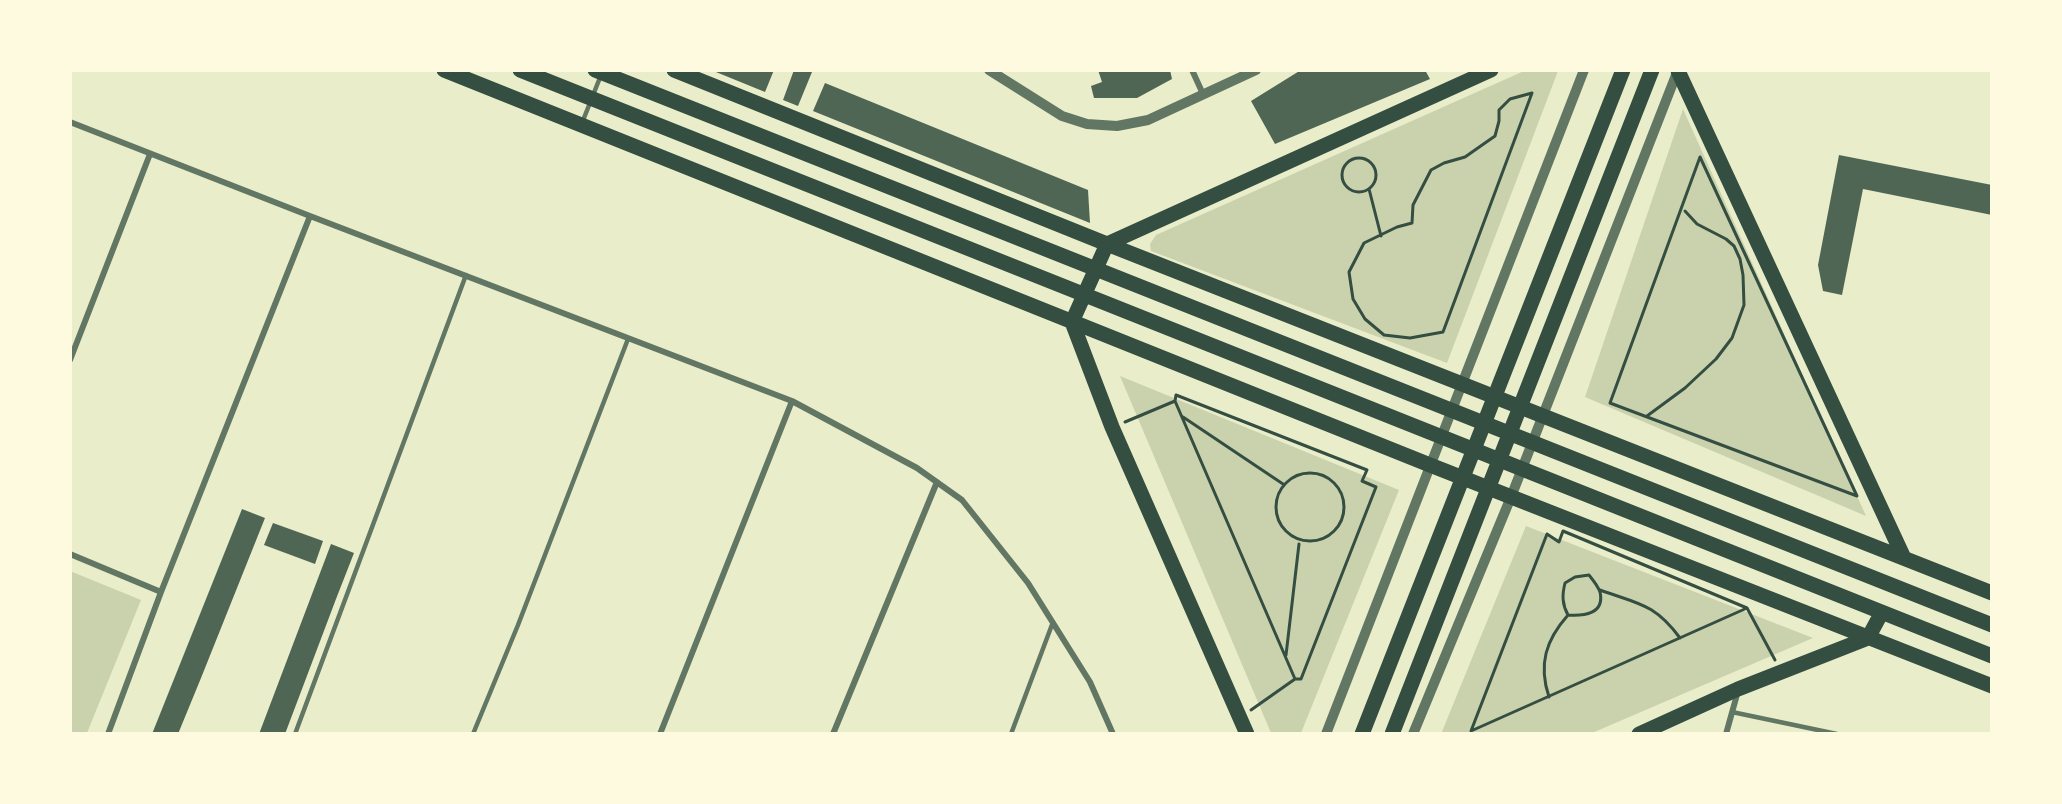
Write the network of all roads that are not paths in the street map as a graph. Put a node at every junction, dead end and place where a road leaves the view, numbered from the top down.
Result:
1 (444, 70) edge
2 (520, 70) edge
3 (674, 70) edge
4 (989, 70) edge
5 (1192, 70) edge
6 (1256, 70) edge
7 (1491, 70) edge
8 (1584, 70) edge
9 (1623, 70) edge
10 (1652, 70) edge
11 (600, 71) edge
12 (1678, 71) edge
13 (1203, 94) junction
14 (591, 99) junction
15 (70, 122) edge
16 (581, 126) junction
17 (150, 154) junction
18 (309, 216) junction
19 (1107, 244) junction
20 (1095, 270) junction
21 (466, 275) junction
22 (1084, 296) junction
23 (1072, 322) junction
24 (628, 339) junction
25 (70, 360) edge
26 (1462, 383) junction
27 (792, 401) junction
28 (1452, 410) junction
29 (1543, 415) junction
30 (1441, 438) junction
31 (1533, 442) junction
32 (1430, 465) junction
33 (1522, 470) junction
34 (937, 482) junction
35 (1511, 497) junction
36 (70, 554) edge
37 (1904, 558) junction
38 (161, 592) junction
39 (1992, 593) edge
40 (1882, 612) junction
41 (1053, 622) junction
42 (1992, 625) edge
43 (1868, 638) junction
44 (1992, 656) edge
45 (1992, 686) edge
46 (1738, 689) junction
47 (1732, 712) junction
48 (108, 734) edge
49 (295, 734) edge
50 (473, 734) edge
51 (660, 734) edge
52 (832, 734) edge
53 (1011, 734) edge
54 (1113, 734) edge
55 (1247, 734) edge
56 (1326, 734) edge
57 (1362, 734) edge
58 (1392, 734) edge
59 (1413, 734) edge
60 (1639, 734) edge
61 (1726, 734) edge
62 (1837, 734) edge

1 - 16 main road
2 - 14 main road
3 - 19 main road
4 - 13 street
5 - 13 street
6 - 13 street
7 - 19 main road
8 - 26 street
9 - 57 main road
10 - 58 main road
11 - 14 lane
11 - 20 main road
12 - 29 street
12 - 37 main road
14 - 16 lane
14 - 22 main road
15 - 17 street
16 - 23 main road
17 - 18 street
17 - 25 street
18 - 21 street
18 - 38 street
19 - 20 main road
19 - 26 main road
20 - 22 main road
20 - 28 main road
21 - 24 street
21 - 49 lane
22 - 23 main road
22 - 30 main road
23 - 32 main road
23 - 55 main road
24 - 27 street
24 - 50 lane
26 - 28 street
26 - 29 main road
27 - 34 street
27 - 51 street
28 - 30 street
28 - 31 main road
29 - 31 street
29 - 37 main road
30 - 32 street
30 - 33 main road
31 - 33 street
31 - 42 main road
32 - 35 main road
32 - 56 street
33 - 35 street
33 - 40 main road
34 - 41 street
34 - 52 street
35 - 43 main road
35 - 59 street
36 - 38 street
37 - 39 main road
38 - 48 street
40 - 43 main road
40 - 44 main road
41 - 53 lane
41 - 54 street
43 - 45 main road
43 - 46 main road
46 - 47 street
46 - 60 main road
47 - 61 street
47 - 62 lane

